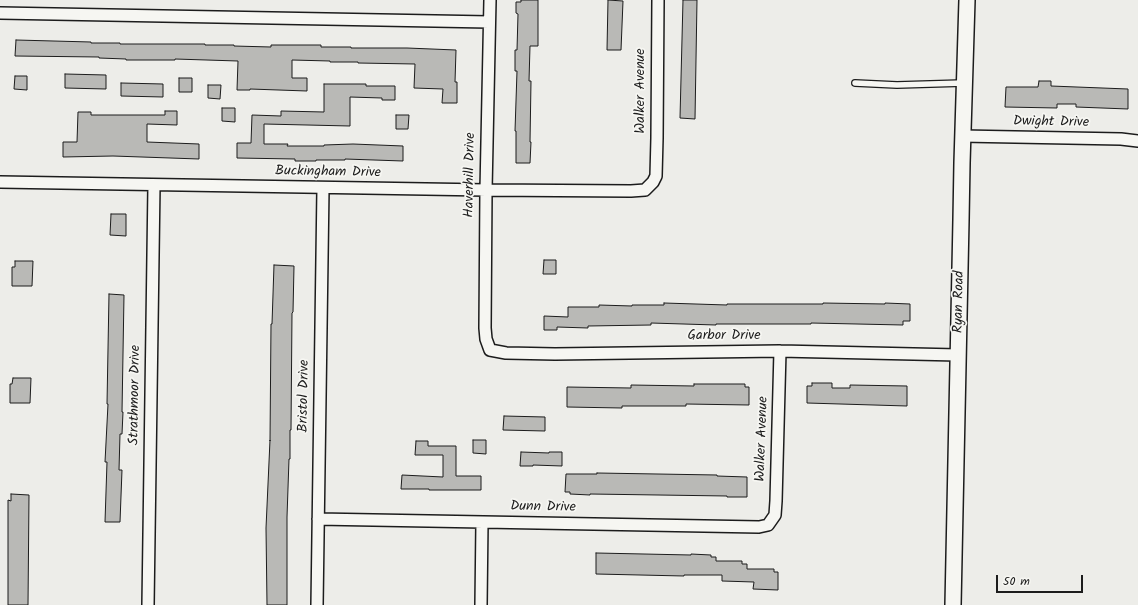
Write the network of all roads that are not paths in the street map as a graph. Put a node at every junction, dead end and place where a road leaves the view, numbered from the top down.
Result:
1 (490, 0) edge
2 (658, 0) edge
3 (967, 0) edge
4 (0, 13) edge
5 (489, 22) junction
6 (855, 83) dead end
7 (965, 83) junction
8 (962, 136) junction
9 (1138, 141) edge
10 (0, 182) edge
11 (653, 182) joint
12 (154, 185) junction
13 (323, 188) junction
14 (486, 190) junction
15 (490, 350) joint
16 (780, 351) junction
17 (958, 355) junction
18 (318, 519) junction
19 (482, 522) junction
20 (768, 525) joint
21 (148, 605) edge
22 (317, 605) edge
23 (481, 605) edge
24 (953, 605) edge

1 - 5 street, Haverhill Drive
2 - 11 street, Walker Avenue
3 - 7 main road, Ryan Road
4 - 5 street
5 - 14 street, Haverhill Drive
6 - 7 lane
7 - 8 main road, Ryan Road
8 - 9 street, Dwight Drive
8 - 17 main road, Ryan Road
10 - 12 street, Buckingham Drive
11 - 14 street, Buckingham Drive
12 - 13 street, Buckingham Drive
12 - 21 street, Strathmoor Drive
13 - 14 street, Buckingham Drive
13 - 18 street, Bristol Drive
14 - 15 street, Haverhill Drive
15 - 16 street, Garbor Drive
16 - 17 street, Garbor Drive
16 - 20 street, Walker Avenue
17 - 24 main road, Ryan Road
18 - 19 street, Dunn Drive
18 - 22 street, Bristol Drive
19 - 20 street, Dunn Drive
19 - 23 street

